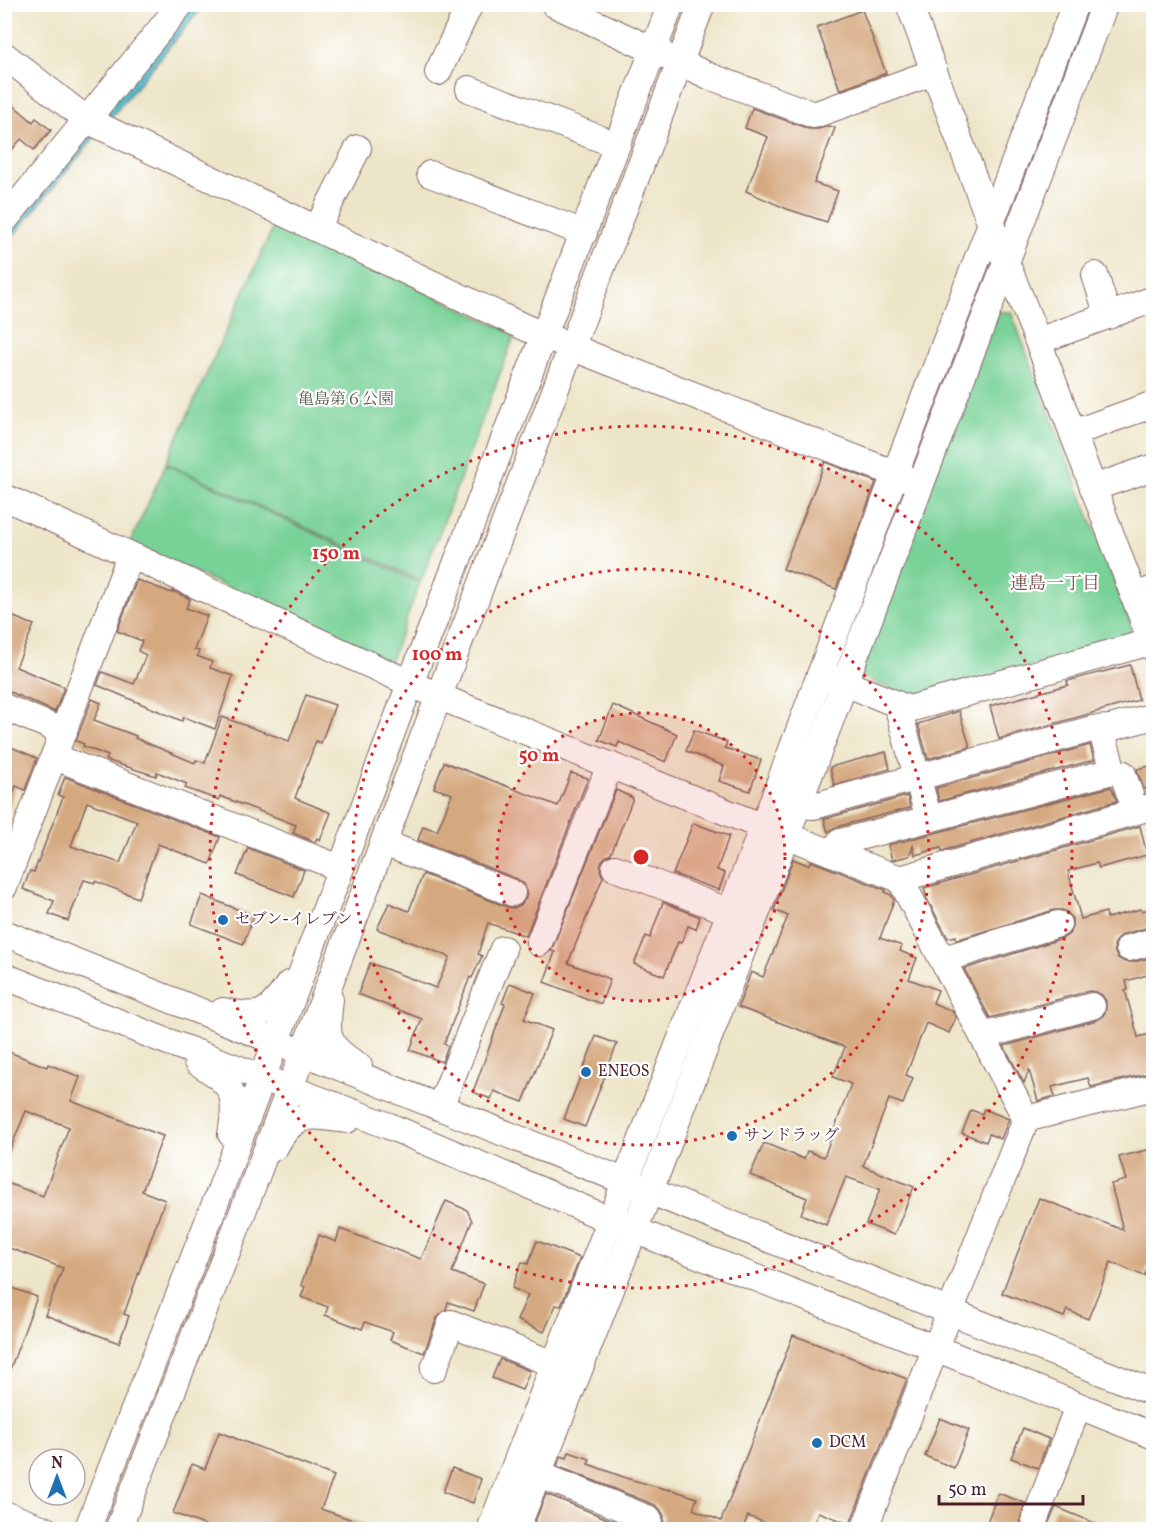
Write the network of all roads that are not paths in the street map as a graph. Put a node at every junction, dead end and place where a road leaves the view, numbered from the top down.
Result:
1 (181, 4) edge
2 (470, 4) edge
3 (554, 4) edge
4 (671, 4) edge
5 (702, 4) edge
6 (909, 4) edge
7 (1076, 4) edge
8 (1104, 4) edge
9 (653, 51) junction
10 (4, 55) edge
11 (680, 63) junction
12 (438, 72) dead end
13 (934, 72) junction
14 (469, 89) dead end
15 (95, 124) junction
16 (617, 145) junction
17 (358, 148) dead end
18 (430, 174) dead end
19 (14, 191) edge
20 (4, 221) edge
21 (991, 225) junction
22 (317, 229) junction
23 (584, 233) junction
24 (1006, 259) junction
25 (1095, 275) dead end
26 (1154, 299) edge
27 (1108, 316) junction
28 (545, 336) junction
29 (1038, 341) junction
30 (572, 347) junction
31 (1154, 404) edge
32 (1073, 433) junction
33 (1154, 467) edge
34 (908, 479) junction
35 (1093, 488) junction
36 (4, 497) edge
37 (130, 556) junction
38 (1143, 592) edge
39 (1153, 644) edge
40 (832, 678) junction
41 (410, 684) junction
42 (440, 697) junction
43 (897, 705) junction
44 (4, 707) edge
45 (1154, 716) edge
46 (1101, 729) junction
47 (64, 732) junction
48 (56, 757) junction
49 (610, 765) junction
50 (1113, 771) junction
51 (917, 778) junction
52 (1130, 795) dead end
53 (799, 805) junction
54 (1154, 806) edge
55 (929, 819) junction
56 (775, 831) junction
57 (384, 843) junction
58 (831, 853) junction
59 (340, 868) junction
60 (615, 868) dead end
61 (900, 879) junction
62 (4, 887) edge
63 (512, 893) dead end
64 (730, 912) junction
65 (1058, 924) dead end
66 (4, 933) edge
67 (539, 943) dead end
68 (503, 949) dead end
69 (307, 957) junction
70 (944, 959) junction
71 (334, 967) junction
72 (4, 976) edge
73 (173, 1000) junction
74 (1092, 1006) dead end
75 (983, 1036) junction
76 (158, 1038) junction
77 (275, 1041) junction
78 (302, 1052) junction
79 (262, 1078) junction
80 (1154, 1087) edge
81 (289, 1088) junction
82 (399, 1091) junction
83 (440, 1107) junction
84 (1026, 1119) junction
85 (389, 1126) junction
86 (624, 1181) junction
87 (650, 1191) junction
88 (218, 1196) junction
89 (245, 1206) junction
90 (610, 1220) junction
91 (634, 1230) junction
92 (950, 1311) junction
93 (935, 1348) junction
94 (553, 1364) junction
95 (434, 1369) dead end
96 (1154, 1393) edge
97 (1078, 1406) junction
98 (1154, 1436) edge
99 (538, 1474) junction
100 (4, 1514) edge
101 (649, 1519) dead end
102 (1035, 1519) dead end
103 (520, 1528) edge
104 (47, 1530) edge
105 (87, 1530) edge
106 (118, 1530) edge
107 (490, 1530) edge
108 (864, 1530) edge

1 - 15 street
2 - 12 street
3 - 9 street
4 - 9 street
5 - 11 street
6 - 13 street
7 - 21 street
8 - 24 street
9 - 11 street
9 - 16 street
10 - 15 street
11 - 13 street
11 - 30 street
13 - 21 street
14 - 16 street
15 - 19 street
15 - 22 street
16 - 23 street
17 - 22 street
18 - 23 street
19 - 20 street
21 - 24 street
21 - 34 street
22 - 28 street
23 - 28 street
24 - 29 street
24 - 34 street
25 - 27 street
26 - 27 street
27 - 29 street
28 - 30 street
28 - 41 street
29 - 32 street
30 - 34 street
30 - 42 street
31 - 32 street
32 - 35 street
33 - 35 street
34 - 40 street
35 - 38 street
36 - 37 street
37 - 41 street
37 - 47 street
38 - 39 street
39 - 43 street
40 - 43 street
40 - 53 street
40 - 56 street
41 - 42 street
41 - 59 street
42 - 49 street
42 - 57 street
43 - 51 street
44 - 47 street
45 - 46 street
46 - 50 street
46 - 51 street
47 - 48 street
48 - 59 street
48 - 62 street
49 - 56 street
49 - 67 street
50 - 52 street
50 - 55 street
51 - 53 street
51 - 55 street
53 - 56 street
54 - 61 street
55 - 58 street
56 - 58 street
56 - 64 street
56 - 87 street
57 - 63 street
57 - 71 street
58 - 61 street
59 - 69 street
60 - 64 street
61 - 70 street
64 - 86 street
65 - 70 street
66 - 73 street
68 - 83 street
69 - 73 street
69 - 77 street
70 - 75 street
71 - 78 street
71 - 82 street
72 - 76 street
73 - 77 street
74 - 75 street
75 - 84 street
76 - 79 street
76 - 88 street
77 - 78 street
77 - 79 street
78 - 81 street
78 - 82 street
79 - 81 street
79 - 88 street
80 - 84 street
81 - 85 street
81 - 89 street
82 - 83 street
83 - 86 street
84 - 92 street
85 - 89 street
85 - 90 street
86 - 87 street
86 - 90 street
87 - 91 street
87 - 92 street
88 - 105 street
89 - 106 street
90 - 91 street
90 - 94 street
91 - 93 street
91 - 99 street
92 - 93 street
92 - 96 street
93 - 97 street
93 - 108 street
94 - 95 street
94 - 107 street
97 - 98 street
97 - 102 street
99 - 101 street
99 - 103 street
100 - 104 street

